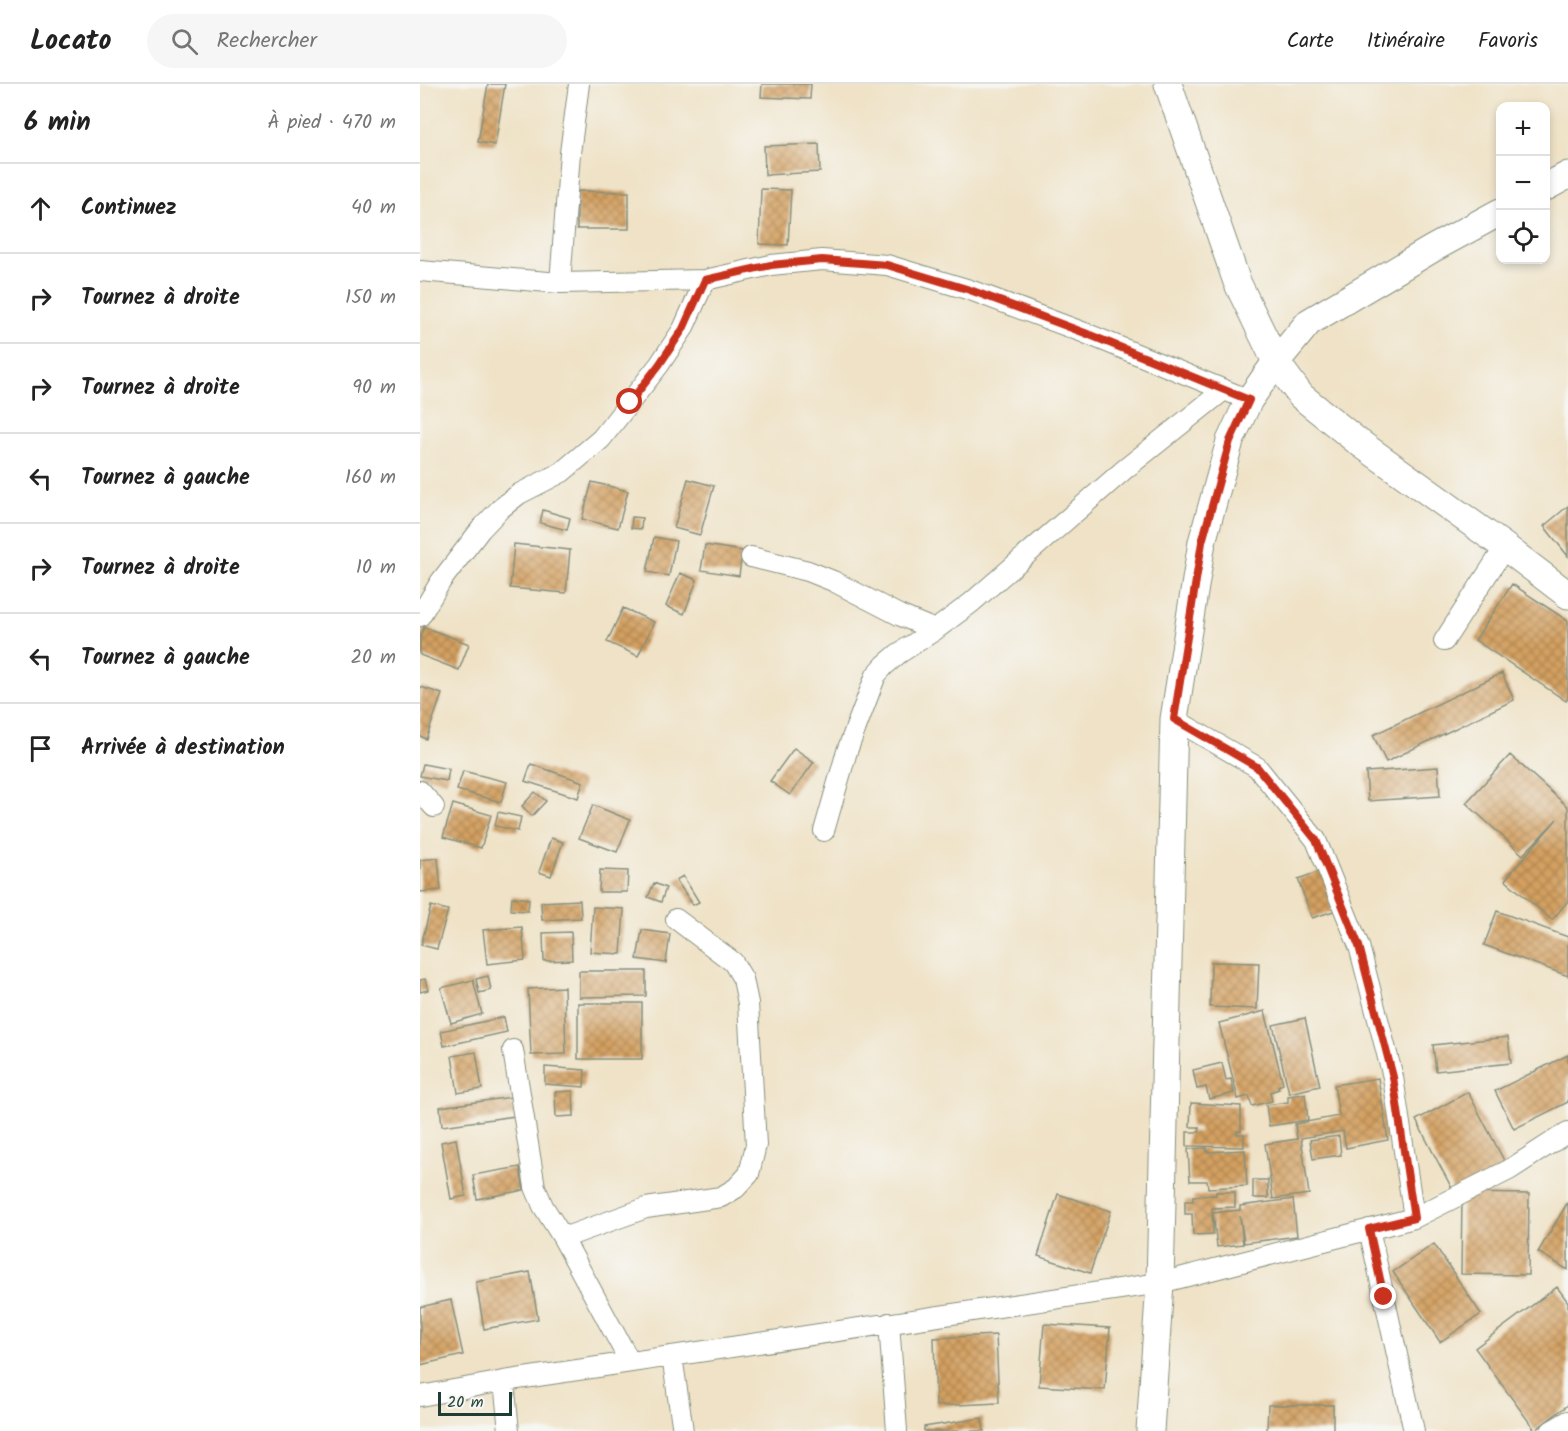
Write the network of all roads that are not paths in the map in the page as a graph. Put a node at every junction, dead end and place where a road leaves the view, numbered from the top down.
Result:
1 (579, 84) edge
2 (1168, 84) edge
3 (1568, 175) edge
4 (1550, 184) edge
5 (1496, 214) edge
6 (420, 271) edge
7 (705, 280) junction
8 (560, 283) junction
9 (1275, 362) junction
10 (1224, 390) junction
11 (1249, 400) junction
12 (1505, 547) junction
13 (751, 557) dead end
14 (1568, 595) edge
15 (420, 616) edge
16 (935, 630) junction
17 (1444, 641) dead end
18 (1174, 719) junction
19 (420, 791) edge
20 (434, 807) dead end
21 (824, 831) dead end
22 (676, 919) dead end
23 (513, 1050) dead end
24 (1568, 1132) edge
25 (1414, 1218) junction
26 (1369, 1229) junction
27 (563, 1238) junction
28 (1160, 1283) junction
29 (889, 1323) junction
30 (672, 1356) junction
31 (630, 1362) junction
32 (504, 1381) junction
33 (420, 1396) edge
34 (1568, 1421) edge
35 (509, 1431) edge
36 (683, 1431) edge
37 (897, 1431) edge
38 (1150, 1431) edge
39 (1414, 1431) edge
40 (1551, 1431) edge

1 - 8 street
2 - 9 street
3 - 4 street
5 - 9 street
6 - 8 street
7 - 8 street
7 - 10 street
7 - 15 street
9 - 11 street
9 - 12 street
10 - 11 street
10 - 16 street
11 - 18 street
12 - 14 street
12 - 17 street
13 - 16 street
16 - 21 street
18 - 25 street
18 - 28 street
19 - 20 street
22 - 27 street
23 - 27 street
24 - 25 street
25 - 26 street
26 - 28 street
26 - 39 street
27 - 31 street
28 - 29 street
28 - 38 street
29 - 30 street
29 - 37 street
30 - 31 street
30 - 36 street
31 - 32 street
32 - 33 street
32 - 35 street
34 - 40 street

